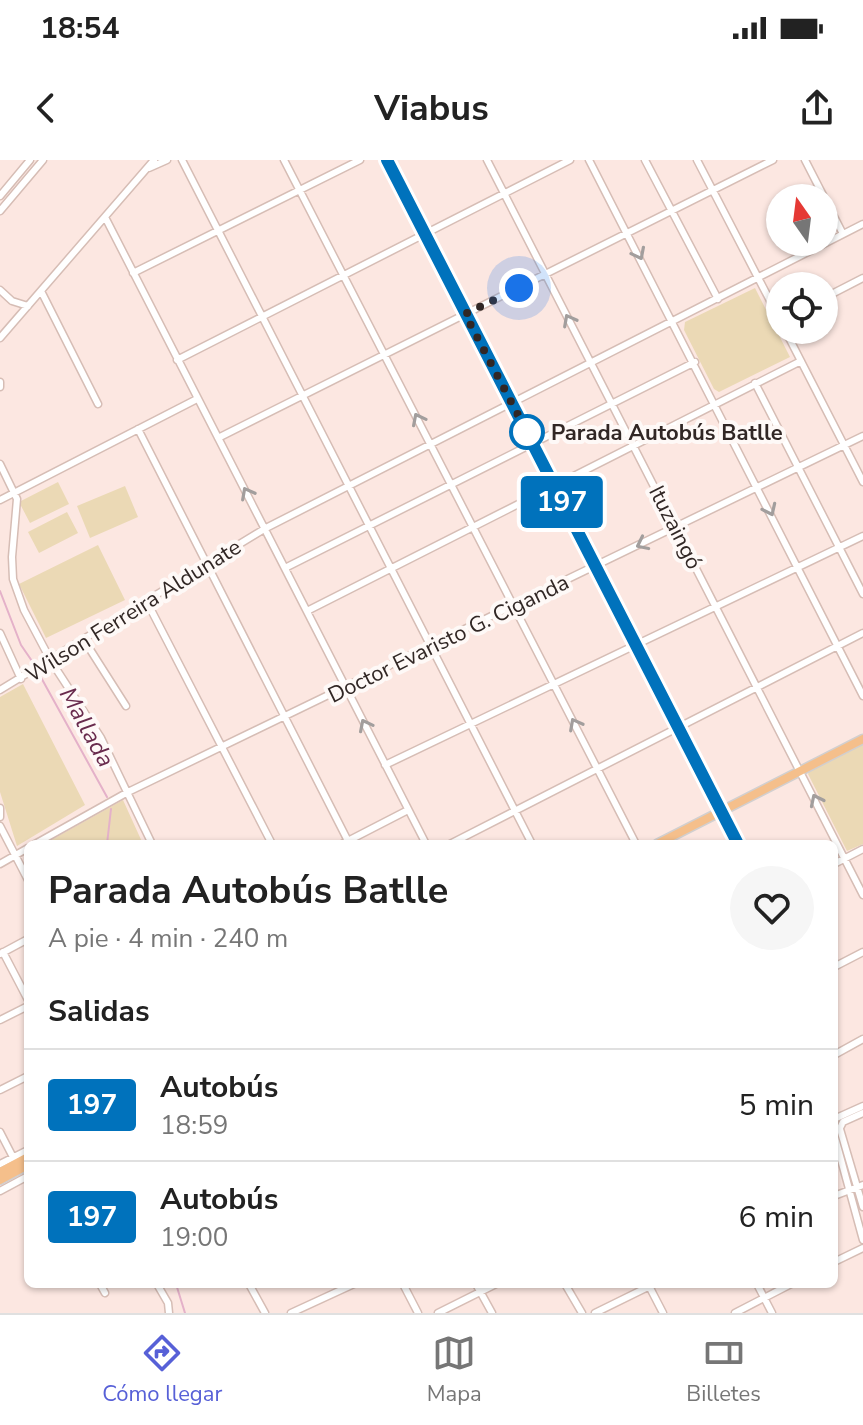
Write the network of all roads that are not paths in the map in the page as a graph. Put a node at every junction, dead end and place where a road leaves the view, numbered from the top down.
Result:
1 (30, 160) edge
2 (43, 160) edge
3 (154, 160) edge
4 (167, 160) edge
5 (182, 160) edge
6 (284, 160) edge
7 (360, 160) edge
8 (387, 160) edge
9 (487, 160) edge
10 (570, 160) edge
11 (589, 160) edge
12 (645, 160) edge
13 (697, 160) edge
14 (773, 160) edge
15 (805, 160) edge
16 (146, 170) junction
17 (713, 190) junction
18 (299, 191) junction
19 (504, 194) junction
20 (0, 196) edge
21 (0, 211) edge
22 (671, 211) junction
23 (105, 217) junction
24 (863, 224) edge
25 (218, 231) junction
26 (628, 233) junction
27 (424, 234) junction
28 (843, 234) junction
29 (133, 273) junction
30 (545, 274) junction
31 (343, 275) junction
32 (863, 278) edge
33 (758, 279) junction
34 (0, 290) edge
35 (41, 291) junction
36 (838, 291) edge
37 (766, 294) edge
38 (718, 299) junction
39 (28, 306) junction
40 (465, 314) junction
41 (261, 317) junction
42 (673, 321) junction
43 (0, 338) edge
44 (792, 344) edge
45 (385, 355) junction
46 (177, 360) junction
47 (801, 361) junction
48 (592, 362) junction
49 (695, 362) junction
50 (755, 383) junction
51 (303, 395) junction
52 (197, 399) junction
53 (613, 403) junction
54 (715, 403) junction
55 (98, 404) dead end
56 (512, 404) junction
57 (138, 429) junction
58 (863, 436) edge
59 (218, 438) junction
60 (533, 444) junction
61 (431, 445) junction
62 (634, 445) junction
63 (844, 445) junction
64 (0, 464) edge
65 (799, 468) junction
66 (863, 482) edge
67 (452, 485) junction
68 (349, 486) junction
69 (554, 486) junction
70 (759, 487) junction
71 (16, 493) junction
72 (1, 500) edge
73 (370, 525) junction
74 (474, 527) junction
75 (676, 527) junction
76 (266, 528) junction
77 (863, 536) edge
78 (839, 548) junction
79 (207, 565) junction
80 (596, 566) junction
81 (285, 568) junction
82 (391, 568) junction
83 (798, 569) junction
84 (863, 594) edge
85 (147, 602) junction
86 (513, 604) junction
87 (717, 607) junction
88 (307, 611) junction
89 (0, 633) edge
90 (863, 633) edge
91 (84, 640) junction
92 (431, 644) junction
93 (636, 645) junction
94 (837, 647) junction
95 (51, 661) junction
96 (21, 679) junction
97 (554, 684) junction
98 (346, 687) junction
99 (757, 687) junction
100 (0, 690) edge
101 (863, 696) edge
102 (126, 706) dead end
103 (285, 716) junction
104 (472, 725) junction
105 (678, 728) junction
106 (863, 739) edge
107 (222, 746) junction
108 (385, 765) junction
109 (598, 768) junction
110 (802, 771) junction
111 (128, 792) junction
112 (0, 808) edge
113 (408, 810) junction
114 (515, 811) junction
115 (722, 812) junction
116 (0, 817) edge
117 (0, 826) edge
118 (42, 840) edge
119 (150, 840) edge
120 (270, 840) edge
121 (344, 840) edge
122 (349, 840) edge
123 (424, 840) edge
124 (458, 840) edge
125 (530, 840) edge
126 (634, 840) edge
127 (665, 840) edge
128 (736, 840) edge
129 (836, 840) edge
130 (838, 844) edge
131 (863, 849) edge
132 (24, 850) edge
133 (15, 855) junction
134 (845, 858) junction
135 (838, 862) edge
136 (0, 864) edge
137 (24, 872) edge
138 (863, 895) edge
139 (24, 941) edge
140 (863, 952) edge
141 (2, 953) edge
142 (838, 965) edge
143 (24, 995) edge
144 (24, 1005) edge
145 (0, 1020) edge
146 (863, 1039) edge
147 (838, 1053) edge
148 (24, 1078) edge
149 (0, 1090) edge
150 (863, 1106) edge
151 (863, 1113) edge
152 (838, 1125) edge
153 (838, 1126) edge
154 (0, 1132) edge
155 (838, 1132) edge
156 (838, 1136) edge
157 (0, 1164) edge
158 (19, 1164) edge
159 (0, 1172) edge
160 (24, 1178) edge
161 (0, 1180) edge
162 (860, 1185) edge
163 (849, 1188) junction
164 (0, 1191) edge
165 (838, 1194) edge
166 (863, 1207) edge
167 (863, 1240) edge
168 (863, 1248) edge
169 (838, 1260) edge
170 (102, 1288) edge
171 (159, 1288) edge
172 (251, 1288) edge
173 (345, 1288) edge
174 (405, 1288) edge
175 (478, 1288) edge
176 (488, 1288) edge
177 (567, 1288) edge
178 (644, 1288) edge
179 (651, 1288) edge
180 (759, 1288) edge
181 (783, 1288) edge
182 (480, 1292) junction
183 (105, 1293) dead end
184 (764, 1298) junction
185 (169, 1313) edge
186 (265, 1313) edge
187 (291, 1313) edge
188 (418, 1313) edge
189 (438, 1313) edge
190 (492, 1313) edge
191 (582, 1313) edge
192 (595, 1313) edge
193 (663, 1313) edge
194 (735, 1313) edge
195 (772, 1313) edge

1 - 20 street
2 - 21 street
3 - 16 street
4 - 16 street
5 - 25 street
6 - 18 street
7 - 18 street
8 - 27 street
9 - 19 street, Ituzaingó
10 - 19 street
11 - 26 street
12 - 22 street
13 - 17 street
14 - 17 street
15 - 28 street
16 - 23 street
17 - 22 street
17 - 33 street
18 - 25 street
18 - 31 street
19 - 27 street
19 - 30 street, Ituzaingó
22 - 26 street
22 - 38 street
23 - 29 street
23 - 35 street
24 - 28 street, Wilson Ferreira Aldunate
25 - 29 street
25 - 41 street
26 - 30 street
26 -> 42 street
27 - 31 street
27 - 40 street
28 - 33 street, Wilson Ferreira Aldunate
29 - 46 street
30 - 40 street
48 -> 30 street, Ituzaingó
31 - 41 street
31 - 45 street
32 - 36 street
33 - 37 street
33 - 38 street, Wilson Ferreira Aldunate
34 - 39 street
35 - 39 street
35 - 55 street
38 - 42 street, Wilson Ferreira Aldunate
39 - 43 street
40 - 45 street
40 - 56 street
41 - 46 street
41 - 51 street
42 - 48 street, Wilson Ferreira Aldunate
42 - 49 street
44 - 47 street
45 - 51 street
61 -> 45 street
46 - 52 street
47 - 50 street
47 - 63 street
48 - 53 street, Ituzaingó
48 - 56 street, Wilson Ferreira Aldunate
49 - 53 street
49 - 54 street
50 - 54 street
50 - 65 street
51 - 59 street
51 - 68 street
52 - 57 street
52 - 59 street
53 - 60 street
53 - 62 street, Ituzaingó
54 - 62 street
54 - 70 street
56 - 60 street
56 - 61 street, Wilson Ferreira Aldunate
57 - 71 street
57 - 79 street
58 - 63 street, Doctor Evaristo G. Ciganda
76 -> 59 street
60 - 67 street
60 - 69 street
61 - 67 street
61 - 68 street, Wilson Ferreira Aldunate
62 - 69 street
62 - 75 street, Ituzaingó
63 - 65 street, Doctor Evaristo G. Ciganda
63 - 66 street
64 - 71 street
65 - 70 street, Doctor Evaristo G. Ciganda
65 - 78 street
67 - 73 street
67 - 74 street
68 - 73 street
68 - 76 street, Wilson Ferreira Aldunate
69 - 74 street
69 - 80 street
70 - 75 street, Doctor Evaristo G. Ciganda
70 -> 83 street
71 - 72 street
71 - 95 street
73 - 81 street
73 - 82 street
74 - 82 street
74 - 86 street
75 -> 80 street, Doctor Evaristo G. Ciganda
75 - 87 street, Ituzaingó
76 - 79 street, Wilson Ferreira Aldunate
76 - 81 street
77 - 78 street
78 - 83 street
78 - 84 street
79 - 85 street, Wilson Ferreira Aldunate
79 - 103 street
80 - 86 street, Doctor Evaristo G. Ciganda
80 - 93 street
81 - 88 street
82 - 88 street
82 - 92 street
83 - 87 street
83 - 94 street
85 - 91 street, Wilson Ferreira Aldunate
85 - 107 street
86 - 92 street, Doctor Evaristo G. Ciganda
86 - 97 street
87 - 93 street
87 - 99 street, Ituzaingó
88 - 98 street
89 - 96 street
90 - 94 street
91 - 95 street, Wilson Ferreira Aldunate
91 - 102 street
92 - 98 street, Doctor Evaristo G. Ciganda
92 - 104 street
93 - 97 street
93 - 105 street
94 - 99 street
94 - 101 street
95 - 96 street, Wilson Ferreira Aldunate
95 - 111 street
96 - 100 street, Wilson Ferreira Aldunate
97 - 104 street
109 -> 97 street
98 - 103 street, Doctor Evaristo G. Ciganda
108 -> 98 street
99 - 105 street
99 - 110 street, Ituzaingó
103 - 107 street, Doctor Evaristo G. Ciganda
103 - 121 street
104 - 108 street
104 - 114 street
105 - 109 street
105 - 115 street
106 - 110 main road
107 - 111 street, Doctor Evaristo G. Ciganda
107 - 120 street
108 - 113 street
109 - 114 street
109 - 126 street
110 - 115 main road
129 -> 110 street, Ituzaingó
111 - 118 street, Doctor Evaristo G. Ciganda
111 - 119 street
112 - 116 street
113 - 122 street
113 - 123 street
114 - 124 street
114 - 125 street
115 - 127 main road
115 - 128 street
117 - 133 street
134 -> 130 street, Ituzaingó
131 - 134 street
132 - 133 street
133 - 136 street
133 - 137 street
134 - 135 street
134 - 138 street, Ituzaingó
139 - 141 street
140 - 142 street
141 - 143 street
144 - 145 street
146 - 147 street
148 - 149 street
150 - 152 street
151 - 153 street
154 - 158 street
155 - 162 street
156 - 163 street
157 - 158 street
158 - 159 main road
158 - 161 main road
160 - 164 street
162 - 163 street
162 - 166 street
163 - 165 street
163 - 167 street
168 - 169 street
170 - 183 street
171 - 185 street
172 - 186 street
173 - 187 street
174 - 188 street
175 - 182 street
176 - 182 street
177 - 191 street
178 - 192 street
179 - 193 street
180 - 184 street
181 - 184 street
182 - 189 street
182 - 190 street
184 - 194 street
184 - 195 street

